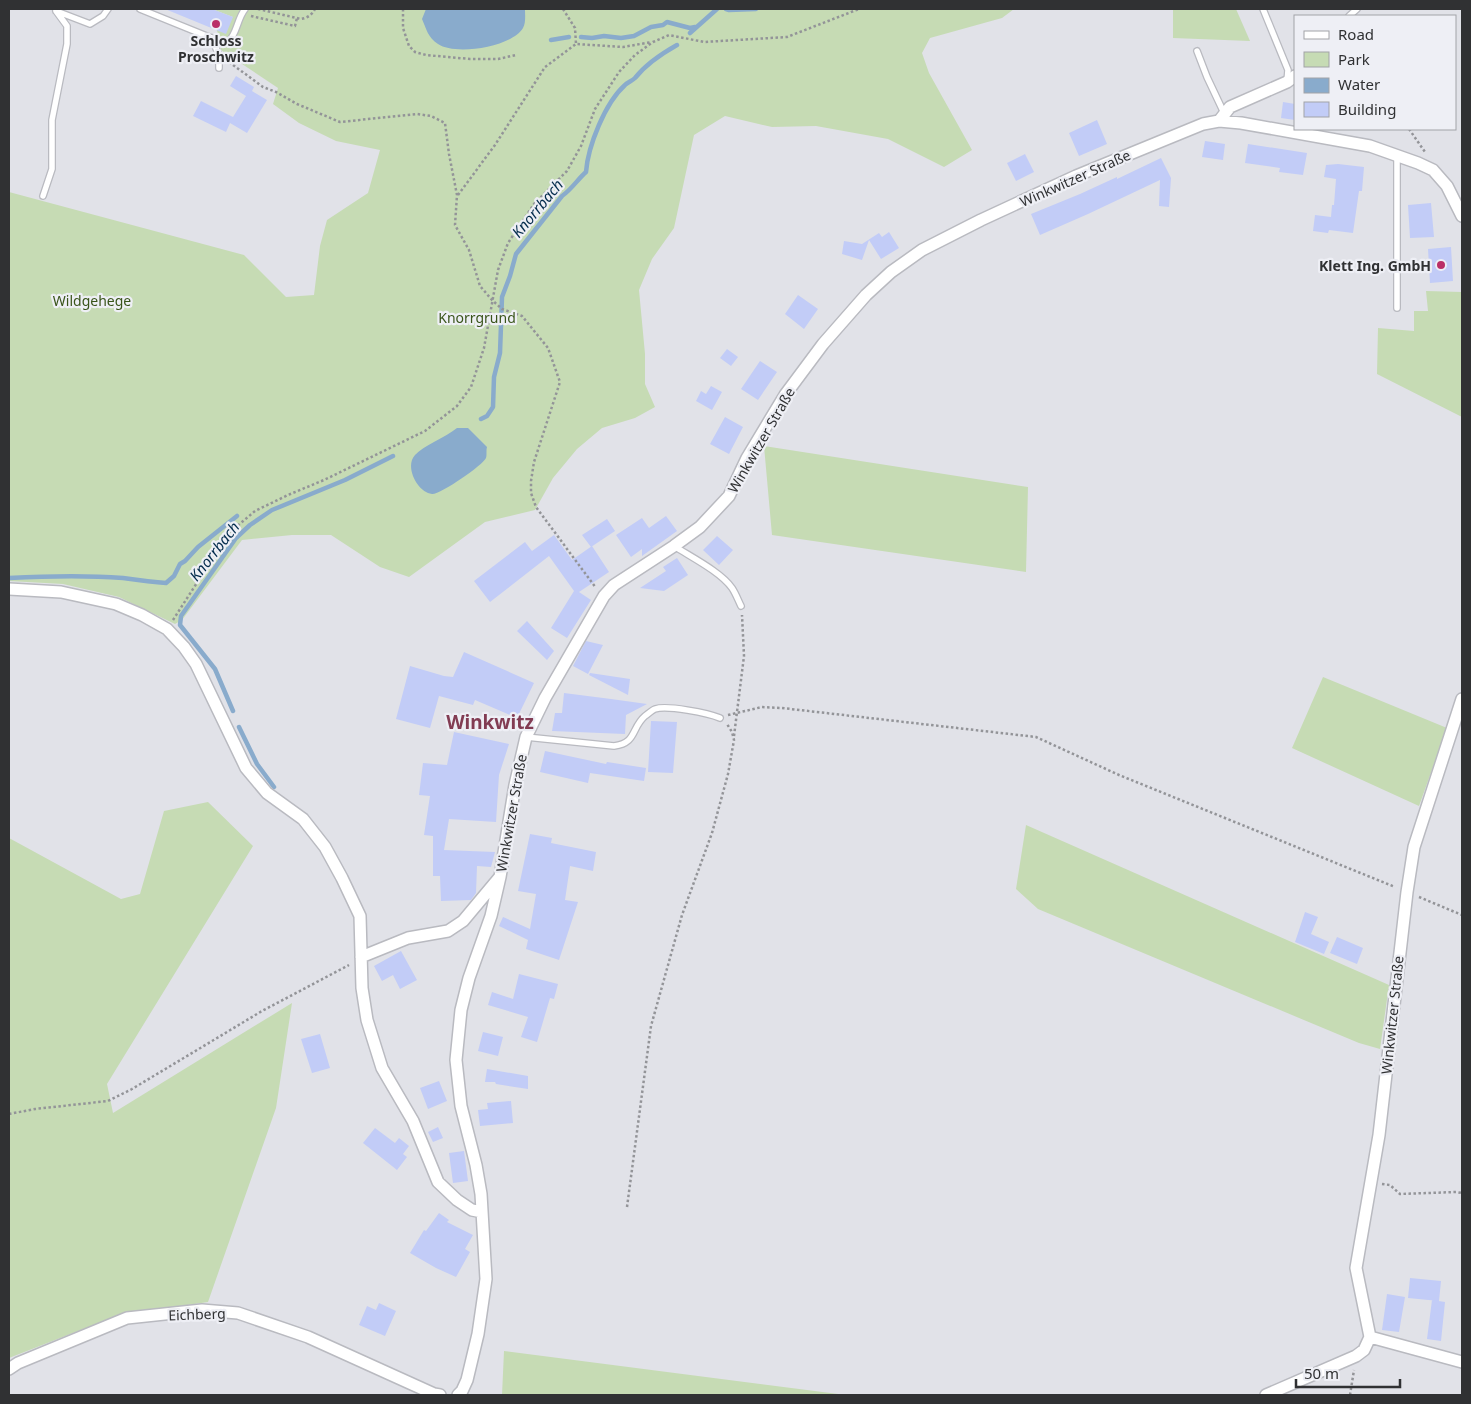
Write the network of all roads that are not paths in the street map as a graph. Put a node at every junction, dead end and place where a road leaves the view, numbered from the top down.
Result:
1 (108, 9) edge
2 (140, 9) edge
3 (1263, 9) edge
4 (56, 10) edge
5 (243, 11) edge
6 (212, 38) junction
7 (1197, 51) dead end
8 (219, 68) dead end
9 (1291, 79) edge
10 (1222, 117) junction
11 (1397, 155) junction
12 (43, 196) dead end
13 (1462, 216) edge
14 (1397, 308) dead end
15 (674, 546) junction
16 (9, 589) edge
17 (741, 606) road end
18 (1462, 699) edge
19 (720, 718) road end
20 (526, 737) junction
21 (500, 877) junction
22 (361, 958) junction
23 (482, 1212) junction
24 (1370, 1337) junction
25 (1462, 1362) edge
26 (9, 1369) edge
27 (440, 1395) edge
28 (458, 1395) edge
29 (1266, 1395) edge

1 - 4 lane
2 - 6 lane
3 - 9 lane
4 - 12 lane
5 - 6 lane
6 - 8 lane
7 - 10 lane
9 - 10 street
10 - 11 street, Winkwitzer Straße
10 - 15 street, Winkwitzer Straße
11 - 13 street, Winkwitzer Straße
11 - 14 lane
15 - 17 lane
15 - 20 street, Winkwitzer Straße
16 - 22 street
18 - 24 street, Winkwitzer Straße
19 - 20 lane
20 - 21 street, Winkwitzer Straße
21 - 22 street
21 - 23 street, Winkwitzer Straße
22 - 23 street
23 - 28 street, Winkwitzer Straße
24 - 25 street
24 - 29 street
26 - 27 street, Eichberg

